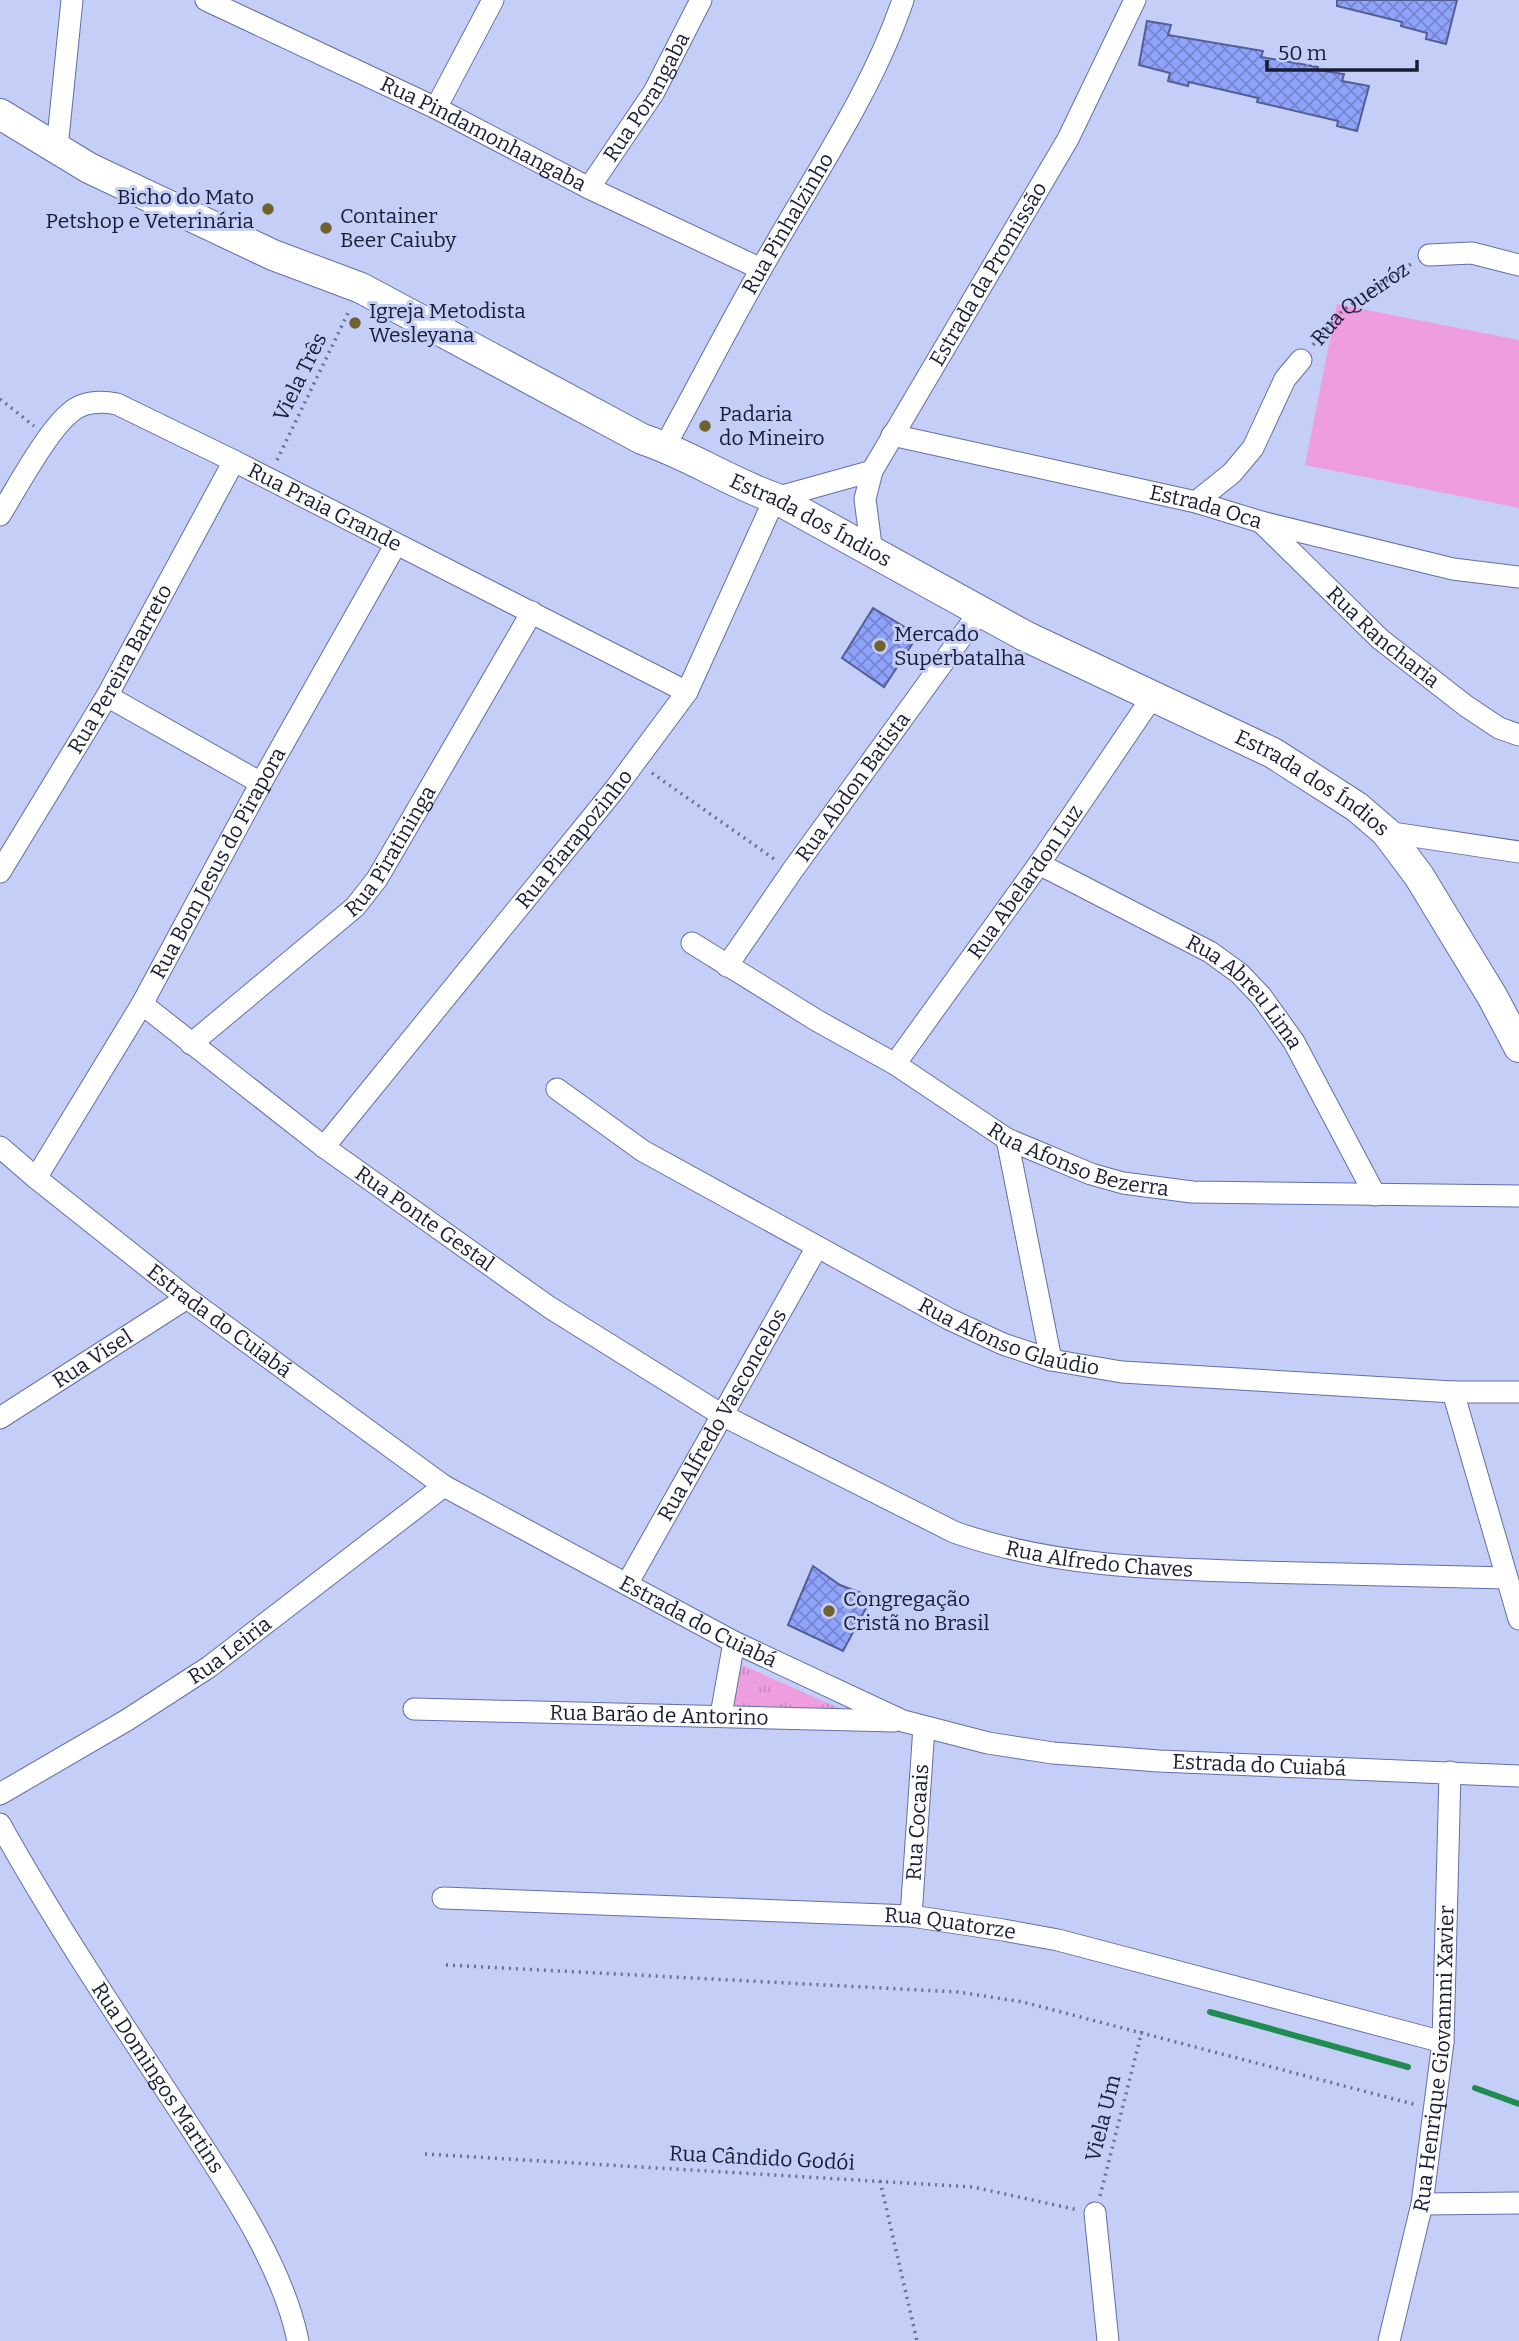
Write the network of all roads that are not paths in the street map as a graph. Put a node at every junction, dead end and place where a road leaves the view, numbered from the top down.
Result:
1 (72, 0) edge
2 (206, 0) edge
3 (701, 0) edge
4 (902, 0) edge
5 (1135, 0) edge
6 (492, 3) edge
7 (436, 108) junction
8 (0, 114) edge
9 (58, 148) junction
10 (589, 188) junction
11 (1429, 256) road end
12 (1519, 265) edge
13 (761, 269) junction
14 (1301, 360) road end
15 (892, 435) junction
16 (666, 446) junction
17 (234, 461) junction
18 (872, 471) junction
19 (775, 498) junction
20 (1196, 502) junction
21 (0, 515) edge
22 (1261, 522) junction
23 (396, 544) junction
24 (872, 553) junction
25 (1519, 577) edge
26 (981, 610) junction
27 (532, 612) junction
28 (687, 692) junction
29 (107, 696) junction
30 (1153, 696) junction
31 (1519, 735) edge
32 (261, 783) junction
33 (1386, 832) junction
34 (1519, 852) edge
35 (1039, 864) junction
36 (0, 872) edge
37 (692, 943) dead end
38 (727, 966) junction
39 (142, 1004) junction
40 (191, 1044) junction
41 (1519, 1047) edge
42 (895, 1064) junction
43 (557, 1089) dead end
44 (1007, 1139) junction
45 (0, 1147) edge
46 (324, 1147) junction
47 (36, 1178) junction
48 (1375, 1195) junction
49 (1519, 1196) edge
50 (817, 1247) junction
51 (187, 1298) junction
52 (1051, 1360) junction
53 (1453, 1392) junction
54 (1519, 1392) edge
55 (722, 1415) junction
56 (0, 1418) edge
57 (444, 1486) junction
58 (1507, 1578) junction
59 (627, 1584) junction
60 (1519, 1619) edge
61 (734, 1642) junction
62 (414, 1709) dead end
63 (721, 1715) junction
64 (903, 1721) junction
65 (924, 1727) junction
66 (1450, 1772) junction
67 (1519, 1776) edge
68 (0, 1794) edge
69 (0, 1824) edge
70 (443, 1898) dead end
71 (911, 1916) junction
72 (1443, 2042) junction
73 (1519, 2203) edge
74 (1422, 2204) junction
75 (1095, 2213) road end
76 (298, 2341) edge
77 (1108, 2341) edge
78 (1389, 2341) edge

1 - 9 street
2 - 7 street, Rua Pindamonhangaba
3 - 10 street, Rua Porangaba
4 - 13 street, Rua Pinhalzinho
5 - 15 street, Estrada da Promissão
6 - 7 street
7 - 10 street, Rua Pindamonhangaba
8 - 9 street, Estrada dos Índios
9 - 16 street, Estrada dos Índios
10 - 13 street, Rua Pindamonhangaba
11 - 12 street, Rua Queiróz
13 - 16 street, Rua Pinhalzinho
14 - 20 street, Rua Queiróz
15 - 18 street, Estrada da Promissão
15 - 20 street, Estrada Oca
16 - 19 street, Estrada dos Índios
17 - 21 street, Rua Praia Grande
17 - 23 street, Rua Praia Grande
17 - 29 street, Rua Pereira Barreto
18 - 19 street
18 - 24 street, Estrada da Promissão
19 - 24 street, Estrada dos Índios
19 - 28 street, Rua Piarapozinho
20 - 22 street, Estrada Oca
22 - 25 street, Estrada Oca
22 - 31 street, Rua Rancharia
23 - 27 street, Rua Praia Grande
23 - 32 street, Rua Bom Jesus do Pirapora
24 - 26 street, Estrada dos Índios
26 - 30 street, Estrada dos Índios
26 - 38 street, Rua Abdon Batista
27 - 28 street, Rua Praia Grande
27 - 40 street, Rua Piratininga
28 - 46 street, Rua Piarapozinho
29 - 32 street
29 - 36 street, Rua Pereira Barreto
30 - 33 street, Estrada dos Índios
30 - 35 street, Rua Abelardon Luz
32 - 39 street, Rua Bom Jesus do Pirapora
33 - 34 street
33 - 41 street, Estrada dos Índios
35 - 42 street, Rua Abelardon Luz
35 - 48 street, Rua Abreu Lima
37 - 38 street, Rua Afonso Bezerra
38 - 42 street, Rua Afonso Bezerra
39 - 40 street, Rua Ponte Gestal
39 - 47 street, Rua Bom Jesus do Pirapora
40 - 46 street, Rua Ponte Gestal
42 - 44 street, Rua Afonso Bezerra
43 - 50 street, Rua Afonso Glaúdio
44 - 48 street, Rua Afonso Bezerra
44 - 52 street
45 - 47 street, Estrada do Cuiabá
46 - 55 street, Rua Ponte Gestal
47 - 51 street, Estrada do Cuiabá
48 - 49 street, Rua Afonso Bezerra
50 - 52 street, Rua Afonso Glaúdio
50 - 55 street, Rua Alfredo Vasconcelos
51 - 56 street, Rua Visel
51 - 57 street, Estrada do Cuiabá
52 - 53 street, Rua Afonso Glaúdio
53 - 54 street, Rua Afonso Glaúdio
53 - 58 street
55 - 58 street, Rua Alfredo Chaves
55 - 59 street, Rua Alfredo Vasconcelos
57 - 59 street, Estrada do Cuiabá
57 - 68 street, Rua Leiria
58 - 60 street
59 - 61 street, Estrada do Cuiabá
61 - 63 street
61 - 64 street, Estrada do Cuiabá
62 - 63 street, Rua Barão de Antorino
63 - 64 street, Rua Barão de Antorino
64 - 65 street, Estrada do Cuiabá
65 - 66 street, Estrada do Cuiabá
65 - 71 street, Rua Cocaais
66 - 67 street, Estrada do Cuiabá
66 - 72 street, Rua Henrique Giovannni Xavier
69 - 76 street, Rua Domingos Martins
70 - 71 street, Rua Quatorze
71 - 72 street, Rua Quatorze
72 - 74 street, Rua Henrique Giovannni Xavier
73 - 74 street
74 - 78 street, Rua Henrique Giovannni Xavier
75 - 77 street

